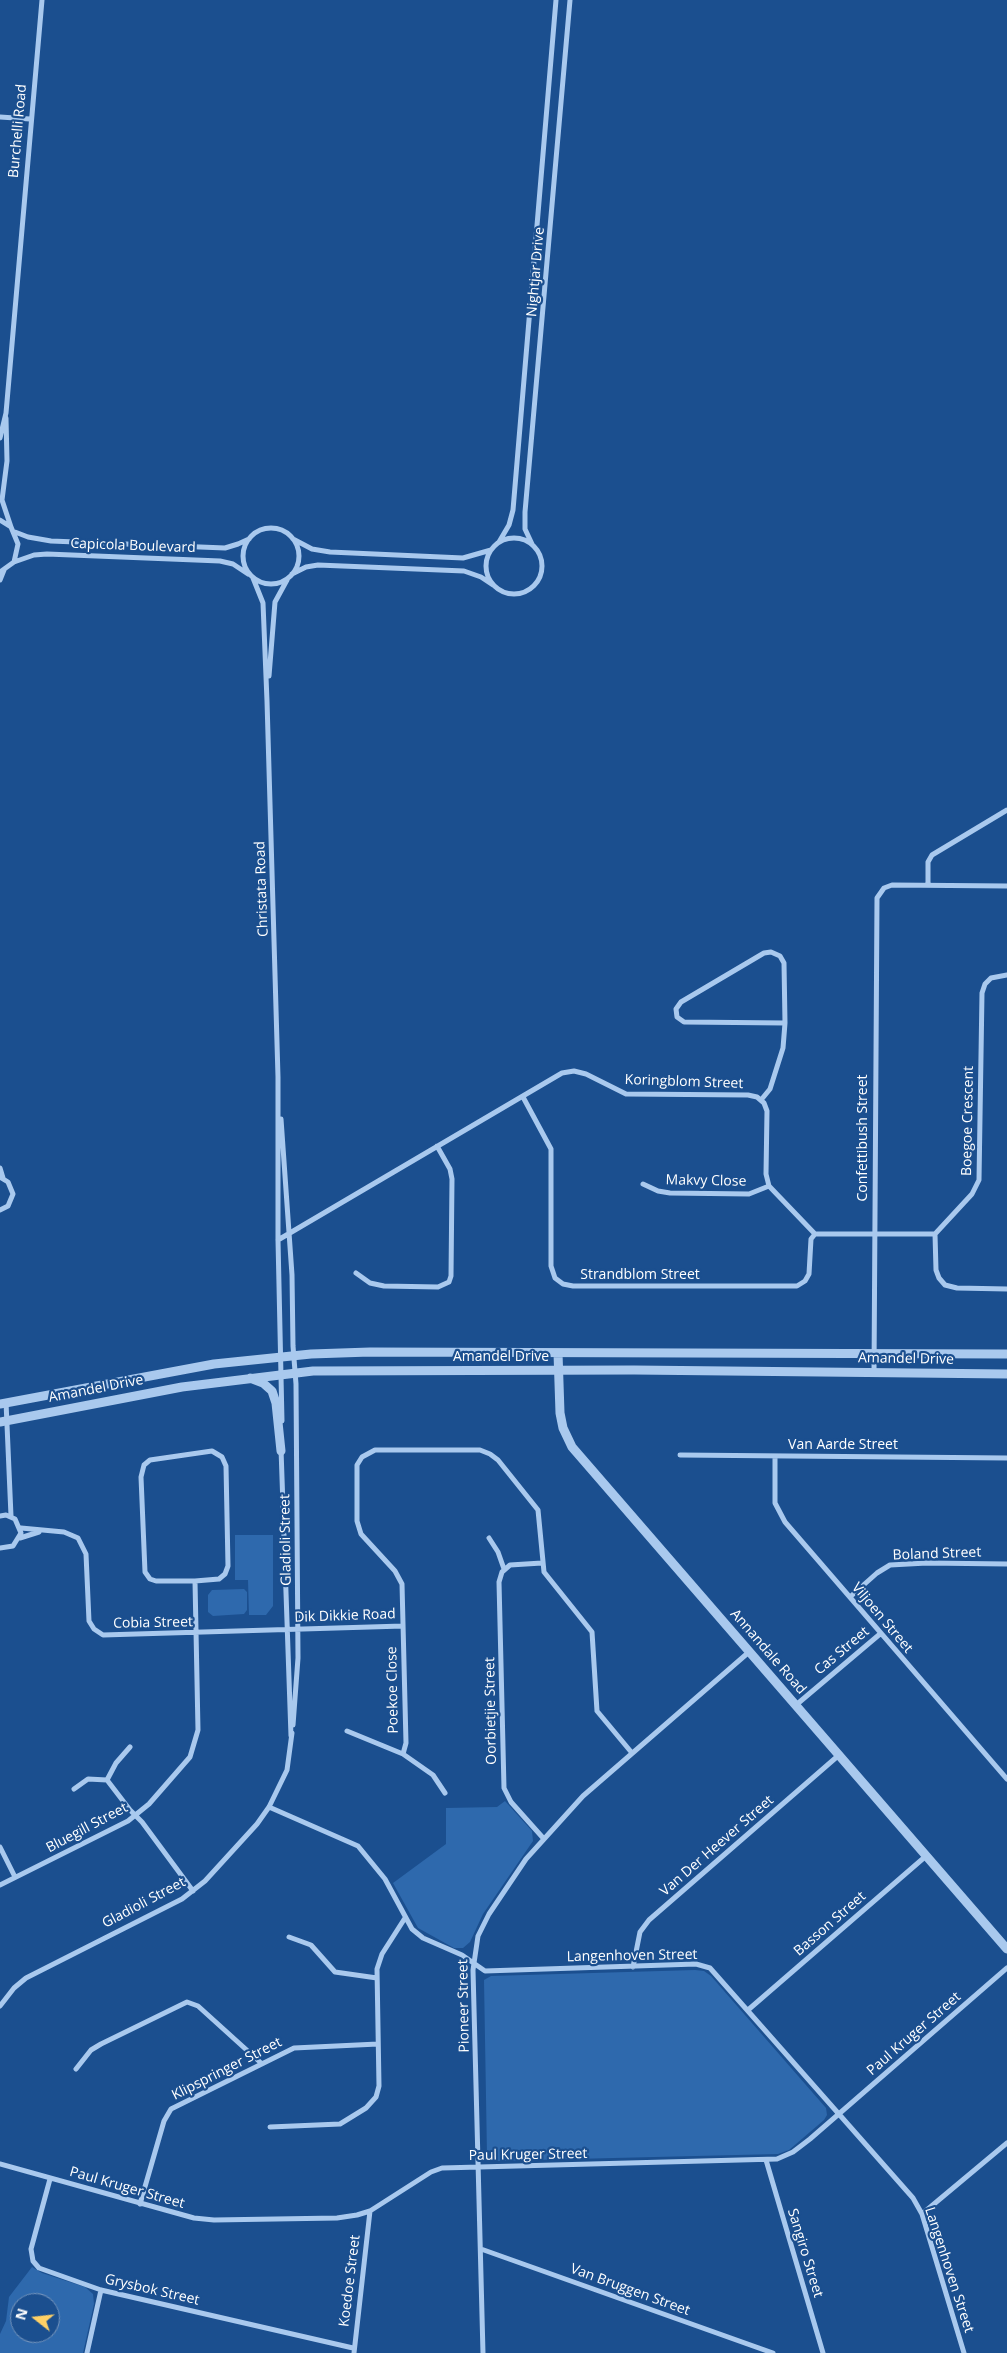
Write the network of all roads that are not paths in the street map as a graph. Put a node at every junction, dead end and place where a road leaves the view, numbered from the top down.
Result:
1 (42, 0) edge
2 (556, 0) edge
3 (570, 0) edge
4 (0, 116) edge
5 (30, 119) junction
6 (6, 413) junction
7 (0, 438) edge
8 (0, 520) edge
9 (13, 530) junction
10 (248, 538) junction
11 (293, 539) junction
12 (499, 542) junction
13 (532, 544) junction
14 (491, 550) junction
15 (14, 562) junction
16 (2, 571) edge
17 (251, 576) junction
18 (290, 577) junction
19 (0, 580) edge
20 (493, 585) junction
21 (267, 702) junction
22 (1007, 810) edge
23 (928, 885) junction
24 (1007, 886) edge
25 (1007, 975) edge
26 (785, 1024) junction
27 (278, 1077) junction
28 (523, 1096) junction
29 (761, 1100) junction
30 (437, 1146) junction
31 (0, 1168) edge
32 (2, 1177) edge
33 (643, 1184) dead end
34 (769, 1186) junction
35 (0, 1210) edge
36 (290, 1233) junction
37 (815, 1234) junction
38 (935, 1234) junction
39 (874, 1235) junction
40 (278, 1240) junction
41 (356, 1273) dead end
42 (1007, 1288) edge
43 (558, 1353) junction
44 (874, 1354) junction
45 (1007, 1354) edge
46 (293, 1356) junction
47 (281, 1357) junction
48 (558, 1371) junction
49 (874, 1372) junction
50 (295, 1373) junction
51 (282, 1374) junction
52 (1007, 1374) edge
53 (249, 1378) junction
54 (3, 1403) edge
55 (4, 1422) edge
56 (281, 1451) junction
57 (680, 1455) dead end
58 (775, 1456) junction
59 (1007, 1458) edge
60 (0, 1516) edge
61 (11, 1516) junction
62 (21, 1528) junction
63 (42, 1531) junction
64 (20, 1538) junction
65 (489, 1538) dead end
66 (0, 1548) edge
67 (542, 1563) junction
68 (1007, 1564) edge
69 (504, 1569) junction
70 (195, 1581) junction
71 (850, 1597) junction
72 (403, 1626) junction
73 (298, 1628) junction
74 (286, 1629) junction
75 (196, 1633) junction
76 (880, 1634) junction
77 (749, 1652) junction
78 (796, 1705) junction
79 (347, 1731) dead end
80 (291, 1736) junction
81 (130, 1747) dead end
82 (632, 1753) junction
83 (403, 1754) junction
84 (839, 1755) junction
85 (1007, 1779) edge
86 (107, 1780) junction
87 (74, 1789) dead end
88 (445, 1793) dead end
89 (269, 1807) junction
90 (135, 1816) junction
91 (544, 1839) junction
92 (0, 1847) edge
93 (926, 1856) junction
94 (15, 1878) junction
95 (0, 1885) edge
96 (193, 1891) junction
97 (405, 1918) junction
98 (289, 1937) dead end
99 (1007, 1948) edge
100 (473, 1963) junction
101 (633, 1967) junction
102 (1007, 1968) edge
103 (377, 1978) junction
104 (0, 2006) edge
105 (748, 2010) junction
106 (378, 2044) junction
107 (261, 2063) junction
108 (76, 2069) dead end
109 (839, 2113) junction
110 (270, 2127) dead end
111 (1007, 2143) edge
112 (766, 2160) junction
113 (0, 2164) edge
114 (478, 2167) junction
115 (50, 2179) junction
116 (140, 2204) junction
117 (370, 2211) junction
118 (922, 2214) junction
119 (480, 2249) junction
120 (101, 2290) junction
121 (354, 2350) edge
122 (87, 2353) edge
123 (483, 2353) edge
124 (773, 2353) edge
125 (824, 2353) edge
126 (964, 2353) edge

1 - 5 street, Burchelli Road
2 - 12 street, Nightjar Drive
3 - 13 street, Nightjar Drive
4 - 5 street
5 - 6 street, Burchelli Road
6 - 7 street, Burchelli Road
6 - 9 street, Burchelli Road
8 - 9 street
9 - 10 street, Capicola Boulevard
9 - 15 street, Burchelli Road
10 - 11 street
10 - 17 street
11 - 14 street
11 - 18 street
12 - 13 street
12 - 14 street
13 - 20 street
14 - 20 street
15 - 16 street
15 - 17 street, Capicola Boulevard
16 - 19 street
17 - 18 street
17 - 21 street, Christata Road
18 - 20 street
18 - 21 street, Christata Road
21 - 27 street, Christata Road
22 - 23 street
23 - 24 street
23 - 39 street, Confettibush Street
25 - 38 street, Boegoe Crescent
26 - 26 street
26 - 29 street
27 - 36 street, Christata Road
27 - 40 street, Christata Road
28 - 29 street, Koringblom Street
28 - 30 street, Koringblom Street
28 - 37 street, Strandblom Street
29 - 34 street, Koringblom Street
30 - 36 street, Koringblom Street
30 - 41 street
31 - 32 street
32 - 35 street
33 - 34 street, Makvy Close
34 - 37 street
36 - 40 street, Koringblom Street
36 - 46 street
37 - 39 street
38 - 39 street
38 - 42 street
39 - 44 street, Confettibush Street
40 - 47 street
43 - 44 street, Amandel Drive
43 - 46 street, Amandel Drive
43 - 48 street, Annandale Road
44 - 45 street, Amandel Drive
44 - 49 street, Confettibush Street
46 - 47 street, Amandel Drive
46 - 50 street, Gladioli Street
47 - 51 street, Gladioli Street
47 - 54 street, Amandel Drive
48 - 49 street, Amandel Drive
48 - 50 street, Amandel Drive
48 - 77 street, Annandale Road
49 - 52 street, Amandel Drive
50 - 51 street, Amandel Drive
50 - 73 street, Gladioli Street
51 - 53 street, Amandel Drive
51 - 56 street, Gladioli Street
53 - 55 street, Amandel Drive
53 - 56 street
54 - 55 street
55 - 61 street
56 - 74 street, Gladioli Street
57 - 58 street, Van Aarde Street
58 - 59 street, Van Aarde Street
58 - 71 street, Viljoen Street
60 - 61 street
61 - 62 street
62 - 63 street, Cobia Street
62 - 64 street
63 - 64 street, Cobia Street
63 - 75 street, Cobia Street
64 - 66 street, Cobia Street
65 - 69 street
67 - 69 street
67 - 72 street, Poekoe Close
67 - 82 street
68 - 71 street, Boland Street
69 - 91 street, Oorbietjie Street
70 - 70 street
70 - 75 street, Bluegill Street
71 - 76 street, Viljoen Street
72 - 73 street, Dik Dikkie Road
72 - 83 street, Poekoe Close
73 - 74 street, Dik Dikkie Road
73 - 80 street, Gladioli Street
74 - 75 street, Cobia Street
74 - 80 street, Gladioli Street
75 - 90 street, Bluegill Street
76 - 78 street, Cas Street
76 - 85 street, Viljoen Street
77 - 78 street, Annandale Road
77 - 82 street, Pioneer Street
78 - 84 street, Annandale Road
79 - 83 street, Poekoe Close
80 - 89 street, Gladioli Street
81 - 86 street
82 - 91 street, Pioneer Street
83 - 88 street, Poekoe Close
84 - 93 street, Annandale Road
84 - 101 street, Van Der Heever Street
86 - 87 street
86 - 90 street
89 - 96 street, Gladioli Street
89 - 97 street, Langenhoven Street
90 - 94 street, Bluegill Street
90 - 96 street
91 - 100 street, Pioneer Street
92 - 94 street
93 - 99 street, Annandale Road
93 - 105 street, Basson Street
94 - 95 street, Bluegill Street
96 - 104 street, Gladioli Street
97 - 100 street, Langenhoven Street
97 - 103 street
98 - 103 street
100 - 101 street, Langenhoven Street
100 - 114 street, Pioneer Street
101 - 105 street, Langenhoven Street
102 - 109 street, Paul Kruger Street
103 - 106 street
105 - 109 street, Langenhoven Street
106 - 107 street, Klipspringer Street
106 - 110 street
107 - 108 street
107 - 116 street, Klipspringer Street
109 - 112 street, Paul Kruger Street
109 - 118 street, Langenhoven Street
111 - 118 street
112 - 114 street, Paul Kruger Street
112 - 125 street, Sangiro Street
113 - 115 street, Paul Kruger Street
114 - 117 street, Paul Kruger Street
114 - 119 street, Pioneer Street
115 - 116 street, Paul Kruger Street
115 - 120 street, Grysbok Street
116 - 117 street, Paul Kruger Street
117 - 121 street, Koedoe Street
118 - 126 street, Langenhoven Street
119 - 123 street, Pioneer Street
119 - 124 street, Van Bruggen Street
120 - 121 street, Grysbok Street
120 - 122 street

